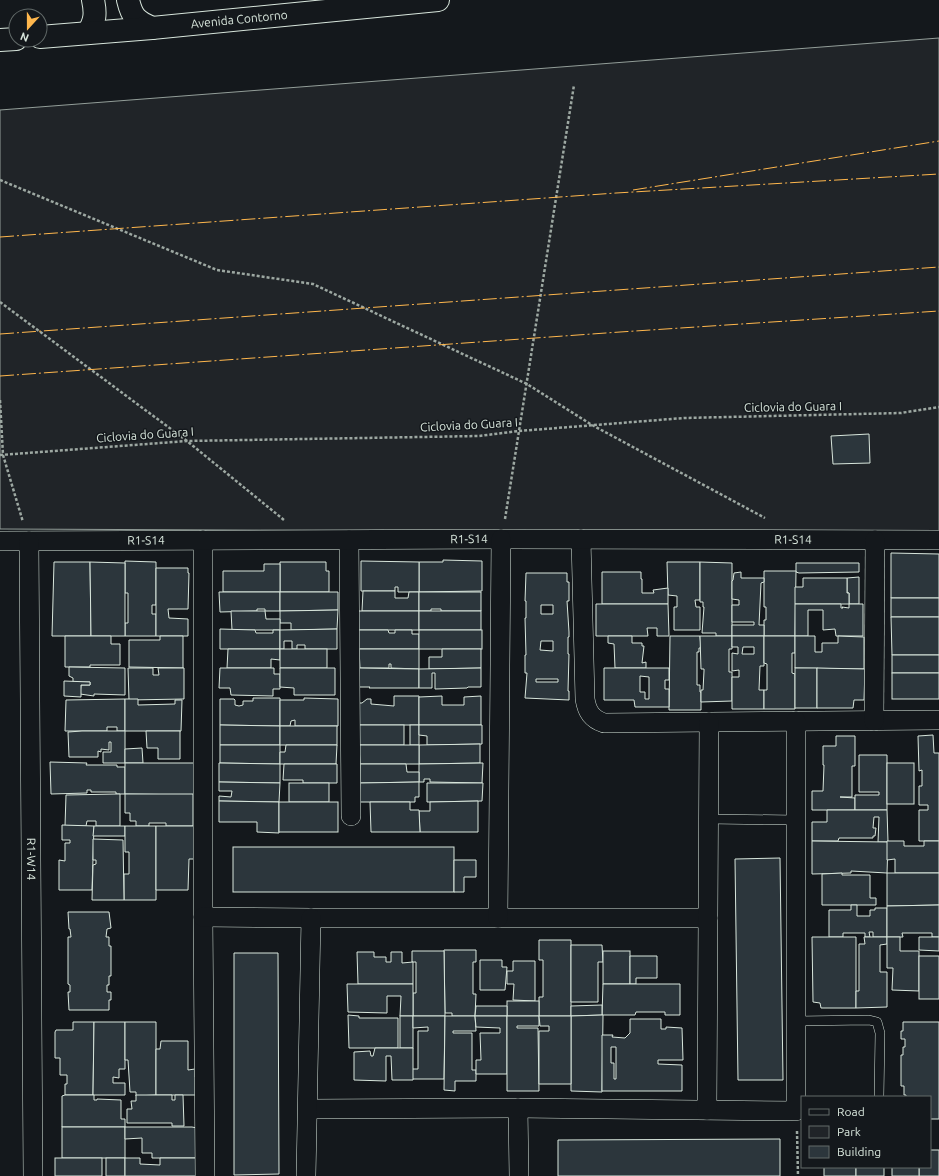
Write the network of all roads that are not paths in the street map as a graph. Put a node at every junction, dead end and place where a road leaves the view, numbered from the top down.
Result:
1 (93, 0) edge
2 (128, 0) edge
3 (438, 0) edge
4 (366, 3) edge
5 (152, 28) junction
6 (88, 33) junction
7 (48, 36) edge
8 (501, 539) junction
9 (581, 539) junction
10 (202, 540) junction
11 (349, 540) junction
12 (875, 540) junction
13 (939, 540) edge
14 (0, 541) edge
15 (29, 541) junction
16 (939, 720) edge
17 (796, 721) junction
18 (874, 721) junction
19 (709, 722) junction
20 (351, 816) dead end
21 (709, 819) junction
22 (796, 820) junction
23 (203, 916) junction
24 (311, 918) junction
25 (498, 918) junction
26 (708, 918) junction
27 (796, 1021) junction
28 (879, 1096) edge
29 (518, 1108) junction
30 (308, 1109) junction
31 (706, 1110) junction
32 (799, 1111) edge
33 (33, 1176) edge
34 (205, 1176) edge
35 (306, 1176) edge
36 (519, 1176) edge

1 - 6 main road
2 - 5 main road
3 - 4 main road, Avenida Contorno
4 - 5 main road, Avenida Contorno
5 - 6 main road, Avenida Contorno
6 - 7 main road, Avenida Contorno
8 - 9 street, R1-S14
8 - 11 street, R1-S14
8 - 25 street
9 - 12 street, R1-S14
9 - 19 street
10 - 11 street, R1-S14
10 - 15 street, R1-S14
10 - 23 street
11 - 20 street
12 - 13 street, R1-S14
12 - 18 street
14 - 15 street, R1-S14
15 - 33 street, R1-W14
16 - 18 street
17 - 18 street
17 - 19 street
17 - 22 street
19 - 21 street
21 - 22 lane
21 - 26 street
22 - 27 street
23 - 24 street
23 - 34 street
24 - 25 street
24 - 30 street
25 - 26 street
26 - 31 street
27 - 28 lane
27 - 32 street
29 - 30 street
29 - 31 street
29 - 36 street
30 - 35 street
31 - 32 street

